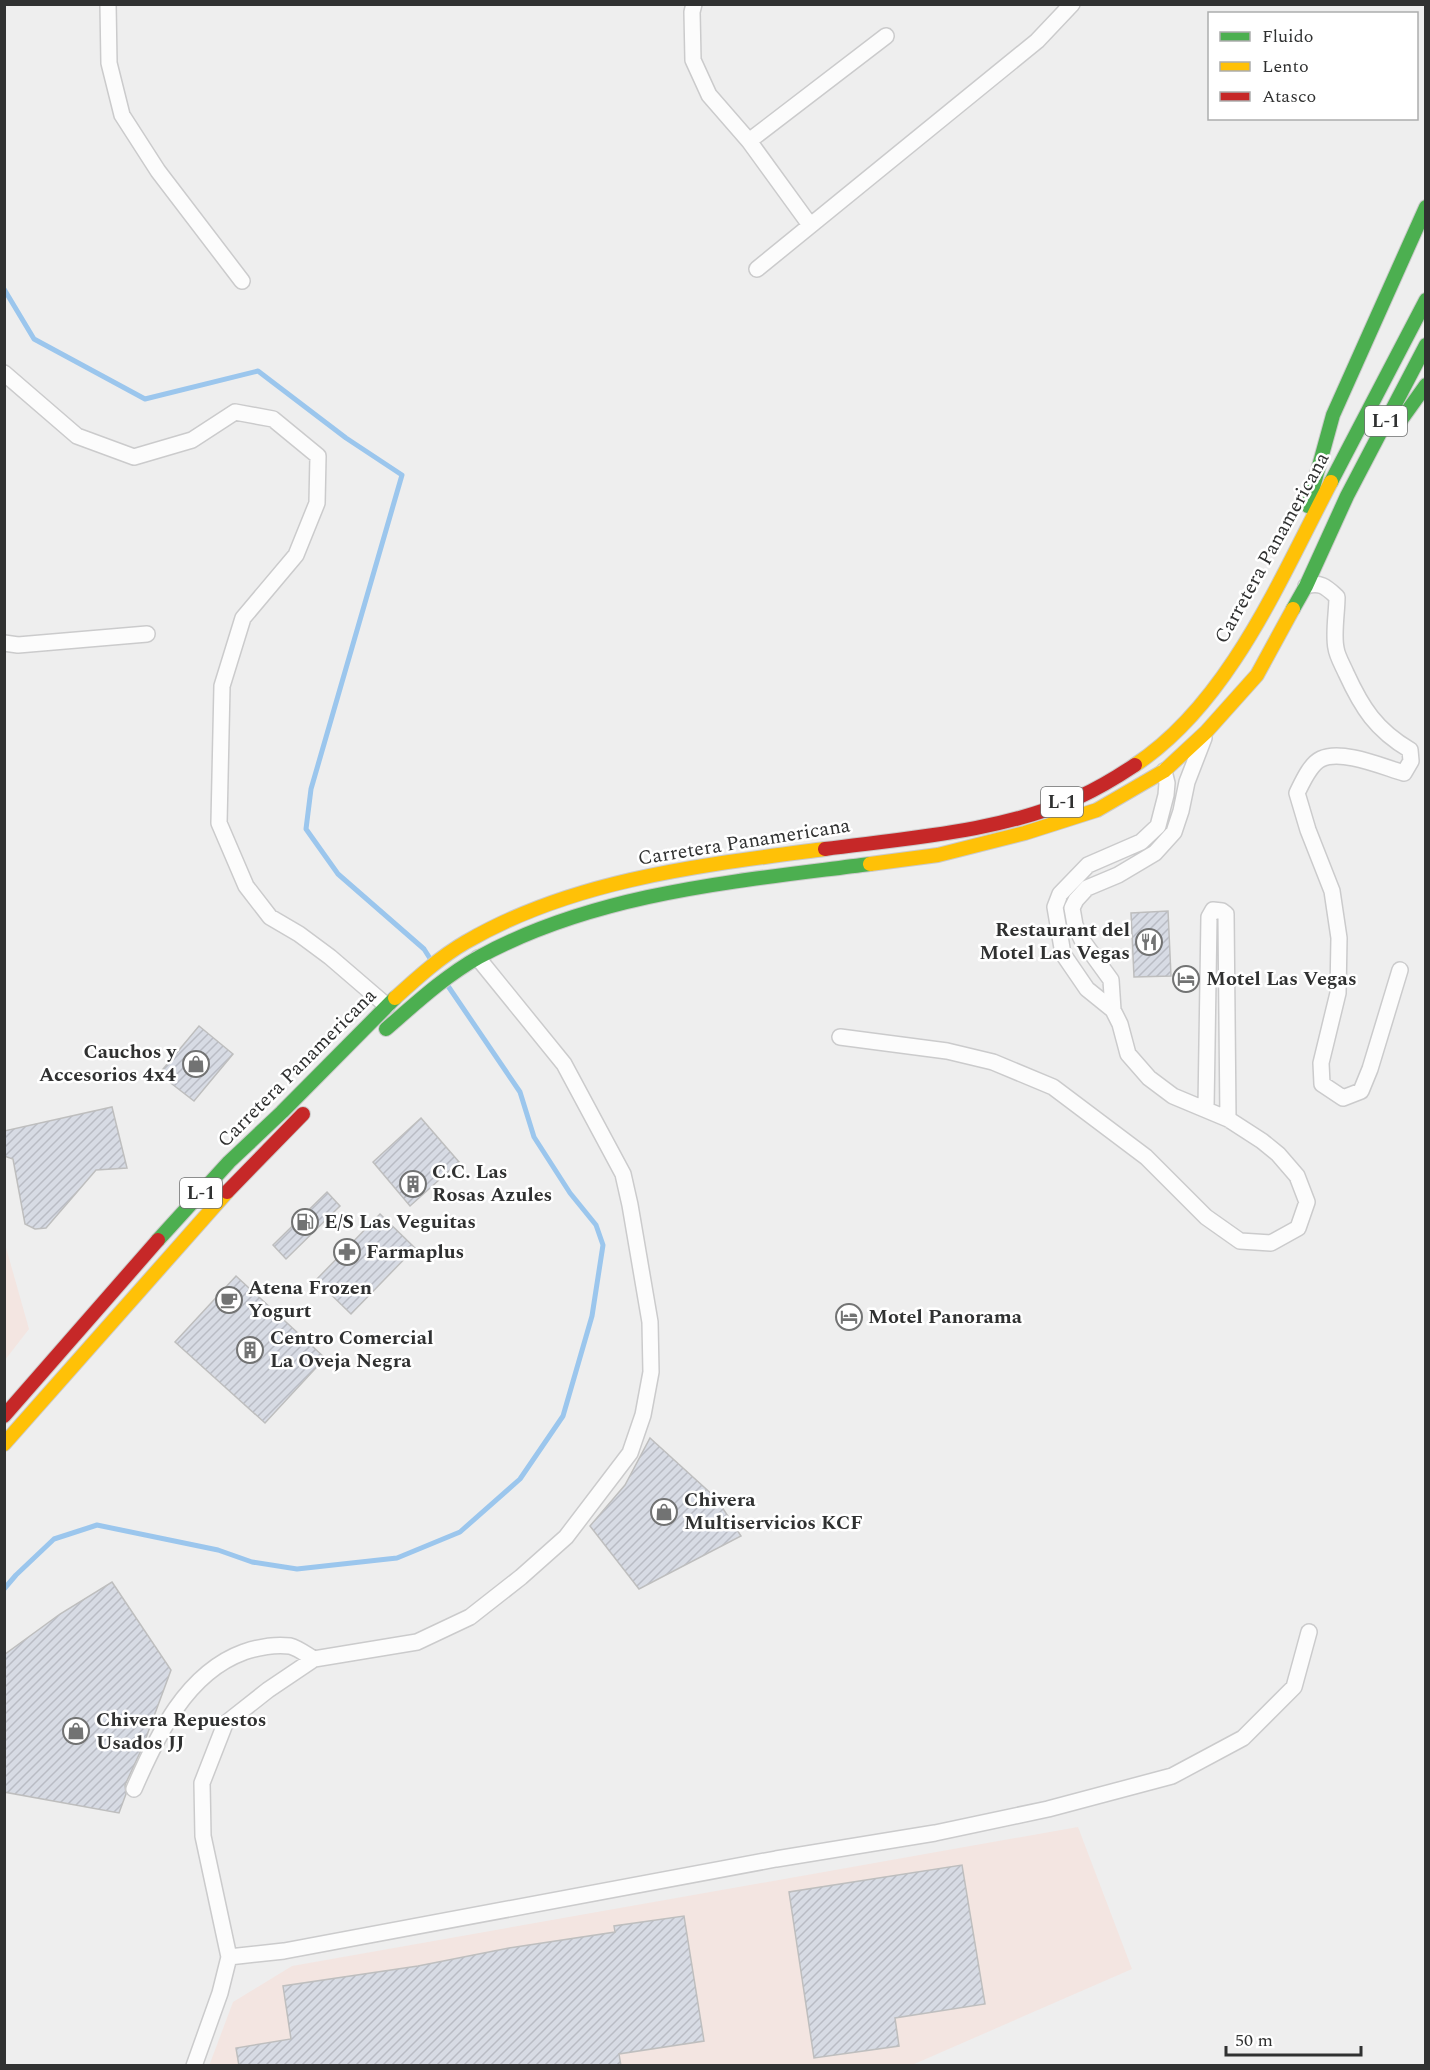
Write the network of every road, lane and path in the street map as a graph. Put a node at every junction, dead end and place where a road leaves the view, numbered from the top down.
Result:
1 (108, 4) edge
2 (694, 4) edge
3 (1072, 4) edge
4 (886, 36) dead end
5 (749, 141) junction
6 (1425, 207) edge
7 (810, 225) junction
8 (757, 269) dead end
9 (242, 281) dead end
10 (1425, 300) edge
11 (1425, 345) edge
12 (4, 373) edge
13 (1425, 385) edge
14 (1347, 496) junction
15 (1294, 553) junction
16 (1306, 586) junction
17 (147, 634) dead end
18 (4, 643) edge
19 (1206, 732) junction
20 (1164, 771) junction
21 (478, 958) junction
22 (1400, 970) dead end
23 (387, 1006) junction
24 (1113, 1010) junction
25 (840, 1036) dead end
26 (377, 1037) dead end
27 (311, 1105) dead end
28 (1206, 1108) junction
29 (1228, 1119) junction
30 (4, 1416) edge
31 (4, 1444) edge
32 (1309, 1632) dead end
33 (314, 1659) junction
34 (134, 1789) dead end
35 (229, 1957) junction
36 (194, 2066) edge

1 - 9 street
2 - 5 street
3 - 7 street
4 - 5 street
5 - 7 street
6 - 15 main road
7 - 8 street
10 - 15 main road, Carretera Panamericana / L-1
11 - 14 main road, Carretera Panamericana / L-1
12 - 23 street
13 - 14 main road
14 - 16 main road, Carretera Panamericana / L-1
15 - 23 main road, Carretera Panamericana / L-1
16 - 19 main road, Carretera Panamericana / L-1
16 - 22 street
17 - 18 street
19 - 20 main road, Carretera Panamericana / L-1
19 - 24 street
20 - 21 main road, Carretera Panamericana / L-1
20 - 24 street
21 - 26 main road, Carretera Panamericana / L-1
21 - 33 street
23 - 30 main road, Carretera Panamericana / L-1
24 - 28 street
25 - 29 street
27 - 31 main road, Carretera Panamericana / L-1
28 - 29 street
28 - 29 street
32 - 35 street
33 - 34 street
33 - 35 street
35 - 36 street

